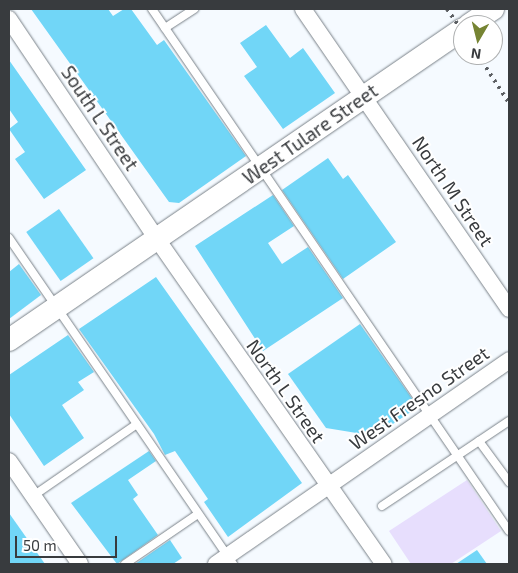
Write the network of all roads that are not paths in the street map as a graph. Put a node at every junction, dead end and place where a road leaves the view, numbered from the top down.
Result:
1 (152, 9) edge
2 (194, 9) edge
3 (303, 9) edge
4 (9, 18) edge
5 (165, 28) junction
6 (453, 36) edge
7 (364, 96) junction
8 (260, 168) junction
9 (9, 238) edge
10 (157, 239) junction
11 (59, 307) junction
12 (509, 309) edge
13 (9, 340) edge
14 (509, 360) edge
15 (431, 414) junction
16 (509, 420) edge
17 (138, 424) junction
18 (479, 441) junction
19 (458, 455) junction
20 (9, 461) edge
21 (509, 482) edge
22 (327, 486) junction
23 (33, 496) junction
24 (382, 506) dead end
25 (198, 514) junction
26 (509, 531) edge
27 (225, 562) edge
28 (80, 564) edge
29 (125, 564) edge
30 (384, 564) edge

1 - 5 lane
2 - 5 lane
3 - 7 street, North M Street
4 - 10 street, South L Street
5 - 8 lane
6 - 7 street, West Tulare Street
7 - 8 street, West Tulare Street
7 - 12 street, North M Street
8 - 10 street, West Tulare Street
8 - 15 lane
9 - 11 lane
10 - 11 street, West Tulare Street
10 - 22 street, North L Street
11 - 13 street, West Tulare Street
11 - 17 lane
14 - 15 street, West Fresno Street
15 - 19 lane
15 - 22 street, West Fresno Street
16 - 18 lane
17 - 23 lane
17 - 25 lane
18 - 19 lane
18 - 21 lane
19 - 24 lane
19 - 26 lane
20 - 23 street
22 - 27 street, West Fresno Street
22 - 30 street, North L Street
23 - 28 street
25 - 27 lane
25 - 29 lane

